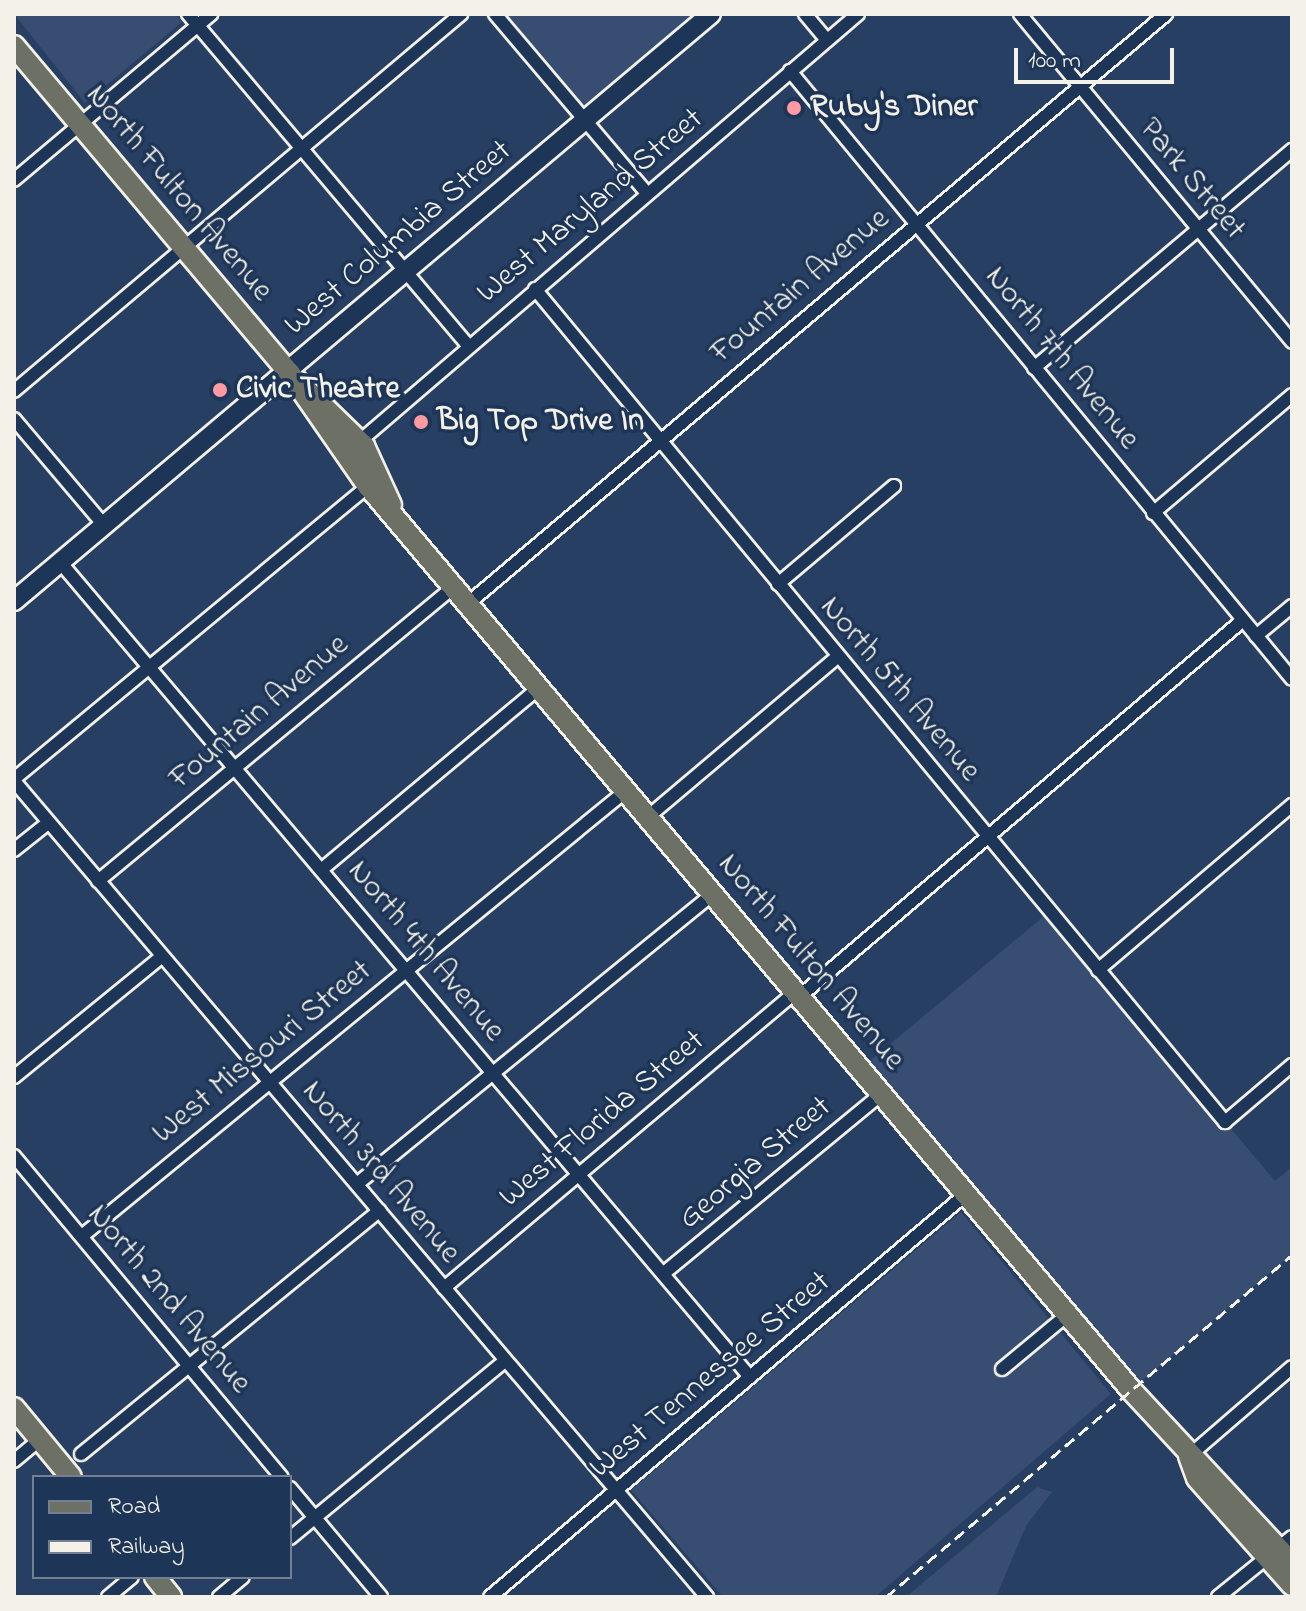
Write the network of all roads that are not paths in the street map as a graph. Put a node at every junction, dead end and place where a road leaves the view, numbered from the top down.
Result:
1 (188, 14) edge
2 (211, 14) edge
3 (461, 14) edge
4 (495, 14) edge
5 (711, 14) edge
6 (805, 14) edge
7 (858, 14) edge
8 (1020, 14) edge
9 (1166, 14) edge
10 (198, 25) junction
11 (827, 40) junction
12 (14, 46) edge
13 (790, 71) junction
14 (1080, 86) junction
15 (585, 120) junction
16 (80, 124) junction
17 (301, 148) junction
18 (1292, 150) edge
19 (14, 180) edge
20 (647, 193) junction
21 (916, 224) junction
22 (1199, 230) junction
23 (184, 248) junction
24 (406, 272) junction
25 (535, 289) junction
26 (1292, 342) edge
27 (469, 346) junction
28 (1034, 368) junction
29 (292, 376) junction
30 (14, 391) edge
31 (1292, 395) edge
32 (14, 419) edge
33 (360, 441) junction
34 (660, 441) junction
35 (368, 486) junction
36 (894, 486) dead end
37 (391, 505) junction
38 (1153, 513) junction
39 (104, 525) junction
40 (60, 562) junction
41 (778, 584) junction
42 (456, 585) junction
43 (14, 601) edge
44 (471, 601) junction
45 (1292, 606) edge
46 (1243, 620) junction
47 (1256, 636) junction
48 (837, 657) junction
49 (148, 667) junction
50 (1292, 679) edge
51 (541, 686) junction
52 (234, 769) junction
53 (14, 780) edge
54 (627, 790) junction
55 (1292, 805) edge
56 (649, 816) junction
57 (48, 823) junction
58 (987, 837) junction
59 (14, 850) edge
60 (321, 870) junction
61 (98, 881) junction
62 (712, 894) junction
63 (161, 957) junction
64 (1098, 970) junction
65 (405, 971) junction
66 (797, 994) junction
67 (1292, 1065) edge
68 (492, 1072) junction
69 (14, 1077) edge
70 (269, 1082) junction
71 (881, 1094) junction
72 (14, 1156) edge
73 (579, 1174) junction
74 (357, 1184) junction
75 (966, 1194) junction
76 (379, 1211) junction
77 (82, 1236) junction
78 (664, 1273) junction
79 (444, 1288) junction
80 (1067, 1315) junction
81 (505, 1361) junction
82 (190, 1366) junction
83 (1292, 1367) edge
84 (1002, 1369) dead end
85 (750, 1377) junction
86 (14, 1408) edge
87 (40, 1439) junction
88 (81, 1454) dead end
89 (1189, 1456) junction
90 (14, 1461) edge
91 (69, 1475) edge
92 (279, 1475) edge
93 (292, 1490) edge
94 (616, 1491) junction
95 (315, 1518) junction
96 (292, 1536) edge
97 (1283, 1551) edge
98 (130, 1579) edge
99 (157, 1579) edge
100 (241, 1579) edge
101 (1292, 1585) edge
102 (108, 1597) edge
103 (171, 1597) edge
104 (219, 1597) edge
105 (381, 1597) edge
106 (490, 1597) edge
107 (707, 1597) edge
108 (1218, 1597) edge

1 - 10 street
2 - 10 street
3 - 17 street
4 - 15 street
5 - 15 main road, West Columbia Street
6 - 11 street
7 - 11 street, West Maryland Street
8 - 14 street, Park Street
9 - 14 street, Fountain Avenue
10 - 16 street
10 - 17 street
11 - 13 street, West Maryland Street
12 - 16 main road, North Fulton Avenue
13 - 20 street, West Maryland Street
13 - 21 street, North 7th Avenue
14 - 21 street, Fountain Avenue
14 - 22 street, Park Street
15 - 20 street
15 - 24 main road, West Columbia Street
16 - 19 street
16 - 23 main road, North Fulton Avenue
17 - 23 street
17 - 24 street
18 - 22 street
20 - 25 street, West Maryland Street
21 - 28 street, North 7th Avenue
21 - 34 street, Fountain Avenue
22 - 26 street, Park Street
22 - 28 street
23 - 29 main road, North Fulton Avenue
23 - 30 street
24 - 27 street
24 - 29 main road, West Columbia Street
25 - 27 street, West Maryland Street
25 - 34 street, North 5th Avenue
27 - 33 street, West Maryland Street
28 - 38 street, North 7th Avenue
29 - 33 main road, North Fulton Avenue
29 - 35 main road, North Fulton Avenue
29 - 39 main road, West Columbia Street
31 - 38 street
32 - 39 street
33 - 37 main road, North Fulton Avenue
34 - 41 street, North 5th Avenue
34 - 44 street, Fountain Avenue
35 - 37 main road, North Fulton Avenue
35 - 49 street
36 - 41 street
37 - 42 main road, North Fulton Avenue
38 - 46 street, North 7th Avenue
39 - 40 main road, West Columbia Street
40 - 43 main road, West Columbia Street
40 - 49 street, North 4th Avenue
41 - 48 street, North 5th Avenue
42 - 44 main road, North Fulton Avenue
42 - 52 street, Fountain Avenue
44 - 51 main road, North Fulton Avenue
45 - 47 street
46 - 47 street, North 7th Avenue
46 - 58 street, West Florida Street
47 - 50 street, North 7th Avenue
48 - 56 street
48 - 58 street, North 5th Avenue
49 - 52 street, North 4th Avenue
49 - 53 street
51 - 54 main road, North Fulton Avenue
51 - 60 street
52 - 60 street, North 4th Avenue
52 - 61 street, Fountain Avenue
53 - 57 street, North 3rd Avenue
54 - 56 main road, North Fulton Avenue
54 - 65 street, West Missouri Street
55 - 64 street
56 - 62 main road, North Fulton Avenue
57 - 59 street
57 - 61 street, North 3rd Avenue
58 - 64 street, North 5th Avenue
58 - 66 street, West Florida Street
60 - 65 street, North 4th Avenue
61 - 63 street, North 3rd Avenue
62 - 66 main road, North Fulton Avenue
62 - 68 street
63 - 69 street
63 - 70 street, North 3rd Avenue
64 - 67 street, North 5th Avenue
65 - 68 street, North 4th Avenue
65 - 70 street, West Missouri Street
66 - 71 main road, North Fulton Avenue
66 - 73 street, West Florida Street
68 - 73 street, North 4th Avenue
68 - 74 street
70 - 74 street, North 3rd Avenue
70 - 77 street, West Missouri Street
71 - 75 main road, North Fulton Avenue
71 - 78 street, Georgia Street
72 - 77 street, North 2nd Avenue
73 - 78 street, North 4th Avenue
73 - 79 street, West Florida Street
74 - 76 street, North 3rd Avenue
75 - 80 main road, North Fulton Avenue
75 - 85 street, West Tennessee Street
76 - 79 street, North 3rd Avenue
76 - 82 street
77 - 82 street, North 2nd Avenue
78 - 85 street, North 4th Avenue
79 - 81 street, North 3rd Avenue
80 - 84 street
80 - 89 main road, North Fulton Avenue
81 - 94 street, North 3rd Avenue
81 - 95 street
82 - 88 street
82 - 92 street, North 2nd Avenue
83 - 89 street
85 - 94 street, West Tennessee Street
86 - 87 main road
87 - 90 street
87 - 91 main road
89 - 97 main road, North Fulton Avenue
93 - 95 street
94 - 106 street, West Tennessee Street
94 - 107 street, North 3rd Avenue
95 - 96 street
95 - 105 street
97 - 101 main road, North Fulton Avenue
97 - 108 street
98 - 102 street
99 - 103 main road
100 - 104 street

